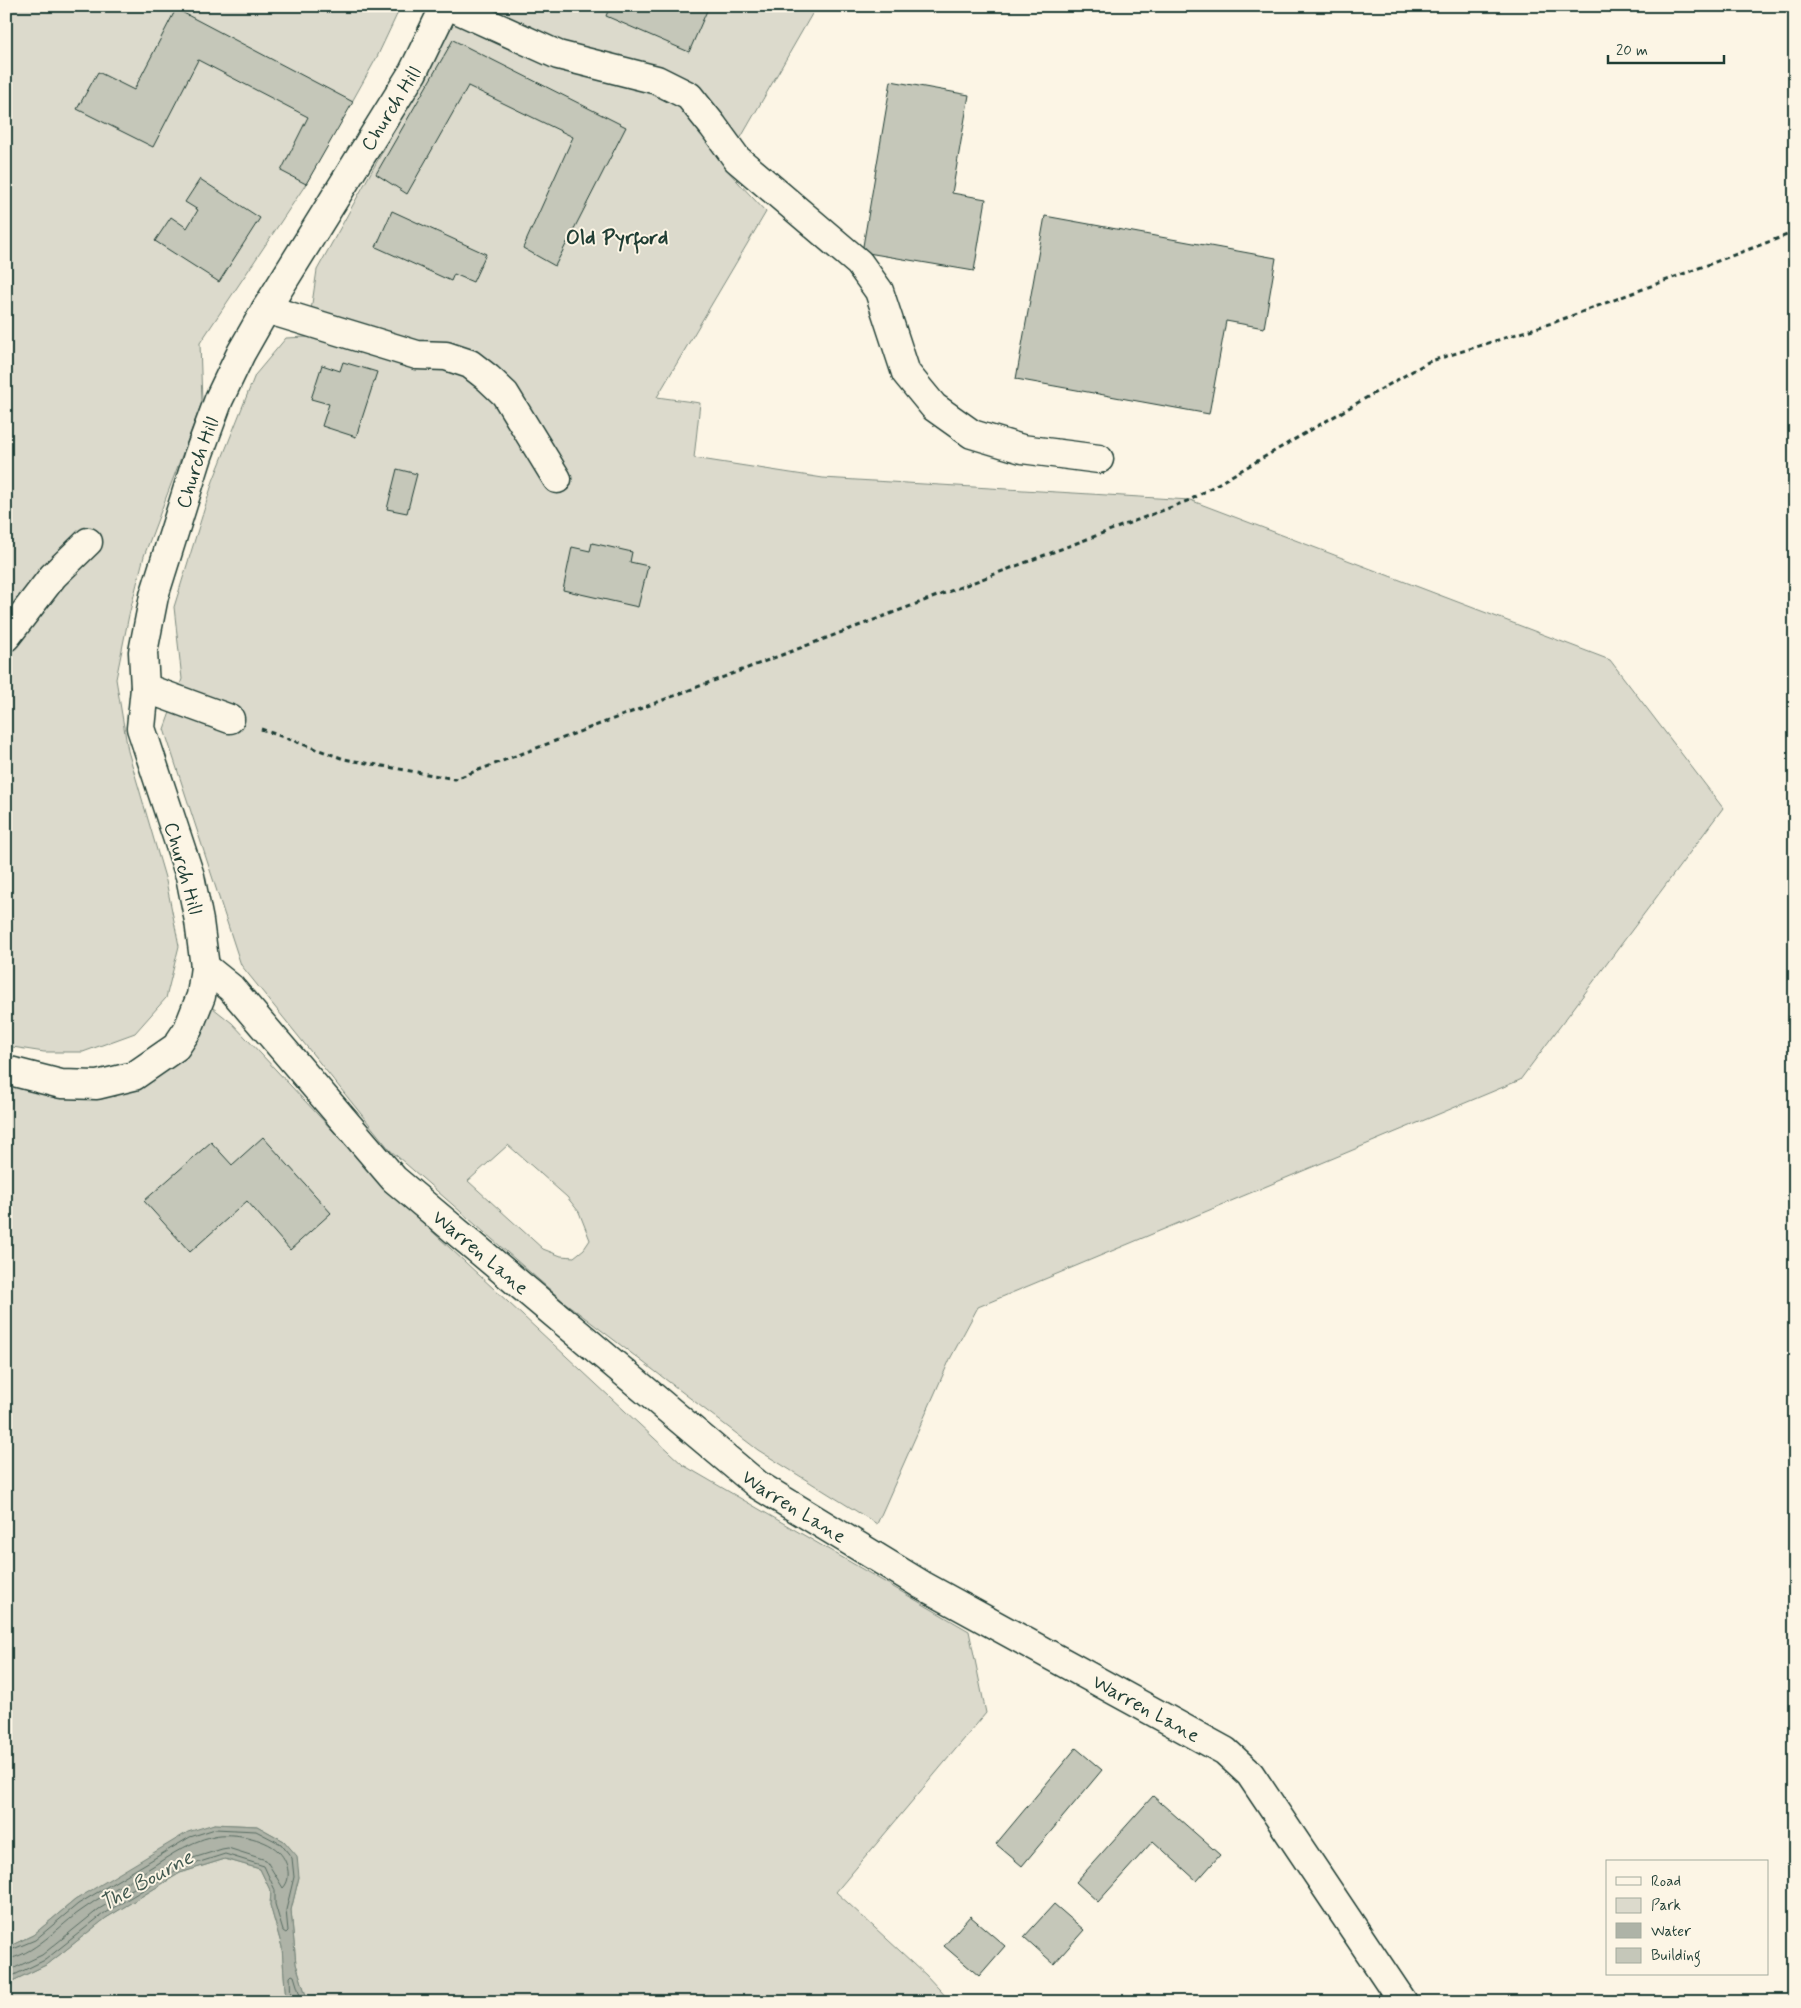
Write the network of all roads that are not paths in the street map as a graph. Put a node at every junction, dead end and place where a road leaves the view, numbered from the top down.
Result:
1 (445, 6) edge
2 (450, 6) edge
3 (266, 309) junction
4 (1099, 459) dead end
5 (556, 479) dead end
6 (88, 542) dead end
7 (6, 637) edge
8 (145, 688) junction
9 (230, 718) road end
10 (205, 967) junction
11 (6, 1070) edge
12 (1403, 2002) edge

1 - 3 street, Church Hill
2 - 4 street
3 - 5 street
3 - 8 street, Church Hill
6 - 7 street
8 - 9 street
8 - 10 street, Church Hill
10 - 11 street, Church Hill
10 - 12 street, Warren Lane

